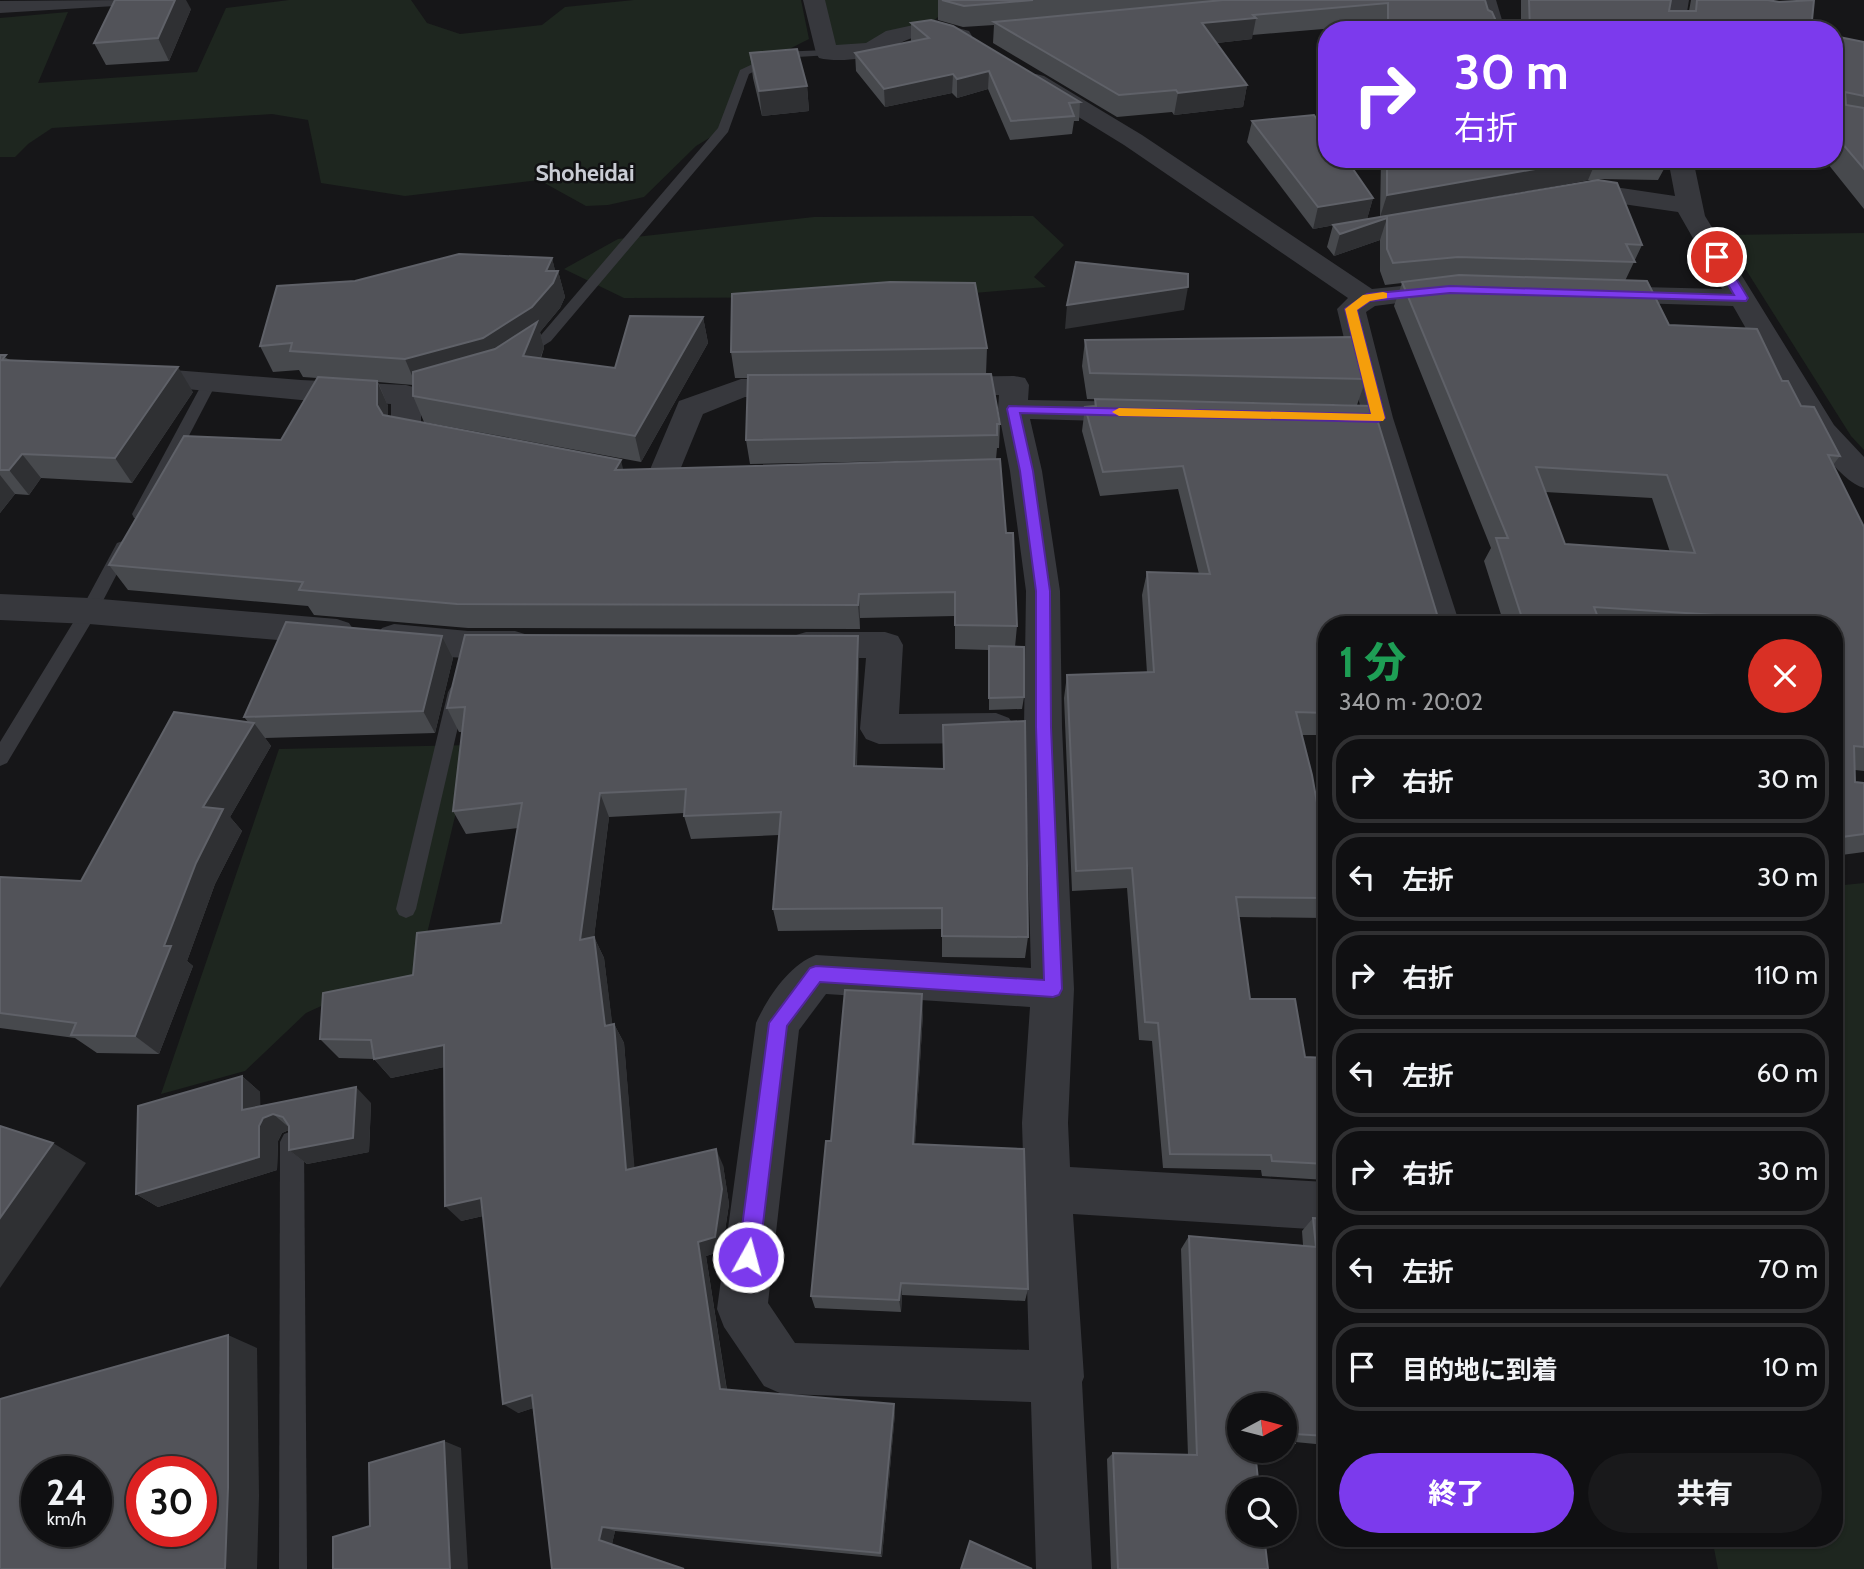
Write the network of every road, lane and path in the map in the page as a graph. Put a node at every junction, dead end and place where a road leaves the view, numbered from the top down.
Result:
1 (115, 0) edge
2 (814, 0) edge
3 (1485, 0) edge
4 (1678, 0) edge
5 (0, 8) edge
6 (1491, 21) edge
7 (1674, 21) edge
8 (975, 41) edge
9 (827, 53) junction
10 (1019, 71) edge
11 (1682, 168) edge
12 (1547, 198) edge
13 (1690, 206) junction
14 (1316, 238) dead end
15 (1289, 243) junction
16 (1478, 290) edge
17 (1575, 293) edge
18 (1367, 298) junction
19 (1742, 298) junction
20 (507, 363) edge
21 (105, 374) edge
22 (210, 382) junction
23 (919, 386) edge
24 (823, 387) edge
25 (1013, 409) junction
26 (1162, 413) edge
27 (474, 444) edge
28 (662, 477) edge
29 (1864, 477) edge
30 (0, 607) edge
31 (89, 611) junction
32 (1440, 616) edge
33 (551, 644) edge
34 (774, 645) edge
35 (465, 657) junction
36 (1043, 727) junction
37 (0, 758) edge
38 (406, 909) dead end
39 (1053, 989) junction
40 (292, 1142) edge
41 (1048, 1189) junction
42 (1318, 1206) edge
43 (1058, 1377) junction
44 (293, 1569) edge
45 (1064, 1569) edge

1 - 5 street
2 - 9 street
3 - 6 street
4 - 7 street
8 - 9 street
9 - 20 lane
10 - 15 street
11 - 13 street
12 - 13 street
13 - 19 street
14 - 15 street
15 - 18 street
16 - 18 street
17 - 19 street
18 - 32 street
19 - 29 street
21 - 22 street
22 - 27 street
22 - 31 lane
23 - 25 street
24 - 28 street
25 - 26 street
25 - 36 street
30 - 31 street
31 - 35 street
31 - 37 lane
33 - 35 street
34 - 36 street
35 - 38 lane
36 - 39 street
39 - 41 street
39 - 43 street
40 - 44 lane
41 - 42 street
41 - 43 street
43 - 45 street

